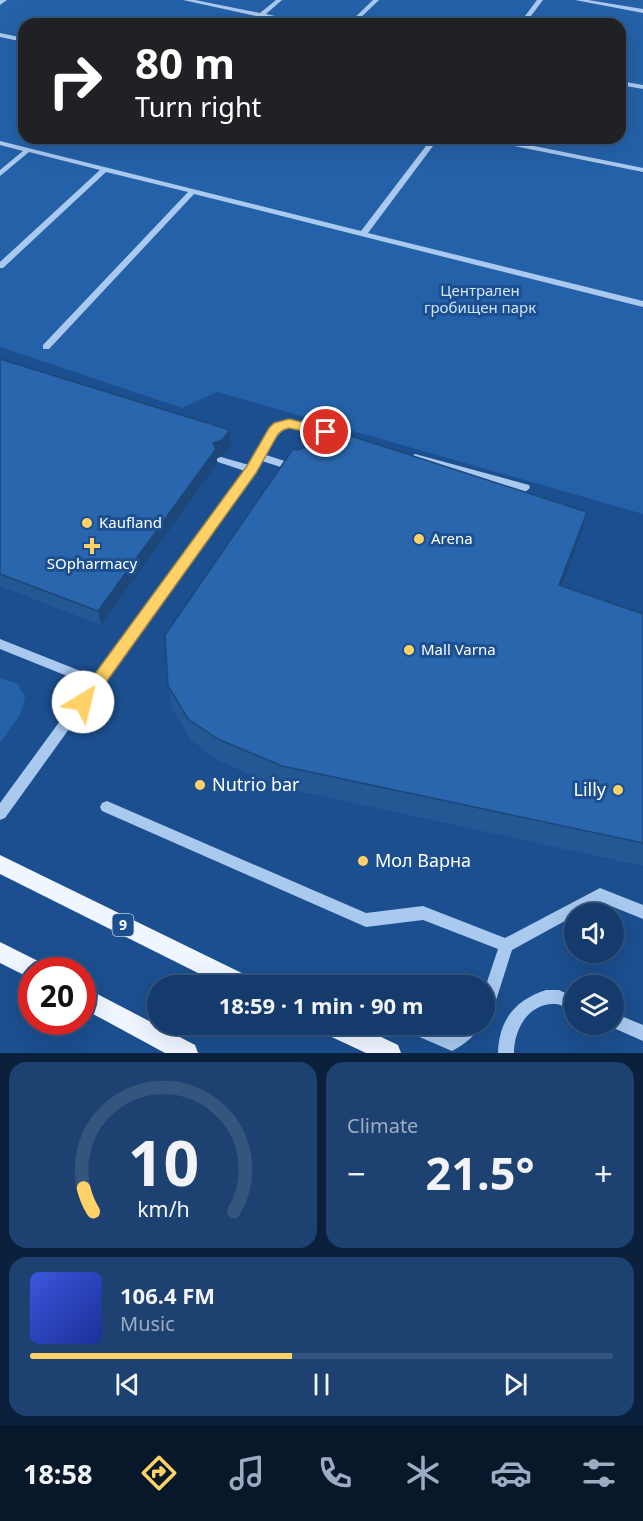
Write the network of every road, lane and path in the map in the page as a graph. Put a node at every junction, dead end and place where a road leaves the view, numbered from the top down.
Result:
1 (4, 0) edge
2 (186, 0) edge
3 (279, 0) edge
4 (376, 0) edge
5 (540, 0) edge
6 (578, 0) edge
7 (0, 3) edge
8 (643, 11) edge
9 (261, 15) junction
10 (277, 18) edge
11 (357, 18) edge
12 (526, 18) edge
13 (0, 34) edge
14 (18, 38) edge
15 (626, 84) edge
16 (643, 87) edge
17 (0, 143) edge
18 (431, 144) edge
19 (515, 144) edge
20 (28, 150) junction
21 (105, 169) junction
22 (643, 170) edge
23 (0, 174) edge
24 (193, 191) junction
25 (363, 234) junction
26 (0, 266) edge
27 (643, 304) edge
28 (46, 347) dead end
29 (337, 435) edge
30 (403, 453) edge
31 (260, 457) junction
32 (221, 460) dead end
33 (251, 469) junction
34 (298, 469) edge
35 (525, 488) dead end
36 (0, 644) edge
37 (97, 683) junction
38 (107, 807) dead end
39 (0, 814) edge
40 (0, 864) edge
41 (643, 912) edge
42 (506, 945) junction
43 (0, 952) edge
44 (18, 961) edge
45 (225, 975) edge
46 (495, 979) edge
47 (564, 1000) edge
48 (96, 1004) edge
49 (624, 1025) edge
50 (643, 1033) edge
51 (352, 1035) edge
52 (433, 1035) edge
53 (462, 1035) edge
54 (187, 1053) edge
55 (390, 1053) edge
56 (506, 1053) edge

1 - 7 lane
2 - 9 lane
3 - 9 lane
4 - 11 lane
5 - 12 lane
6 - 8 lane
9 - 10 lane
13 - 14 lane
15 - 16 lane
17 - 20 lane
18 - 25 lane
19 - 22 lane
20 - 21 lane
20 - 23 lane
21 - 24 lane
21 - 26 lane
24 - 25 lane
24 - 28 lane
25 - 27 lane
29 - 31 lane
30 - 35 lane
31 - 33 lane
31 - 34 lane
32 - 33 lane
33 - 37 lane
36 - 37 lane
37 - 39 lane
38 - 42 lane
40 - 45 main road, 9
41 - 42 lane
42 - 46 lane
43 - 44 main road
47 - 56 lane
48 - 54 main road
49 - 50 lane
51 - 55 main road
52 - 53 lane

